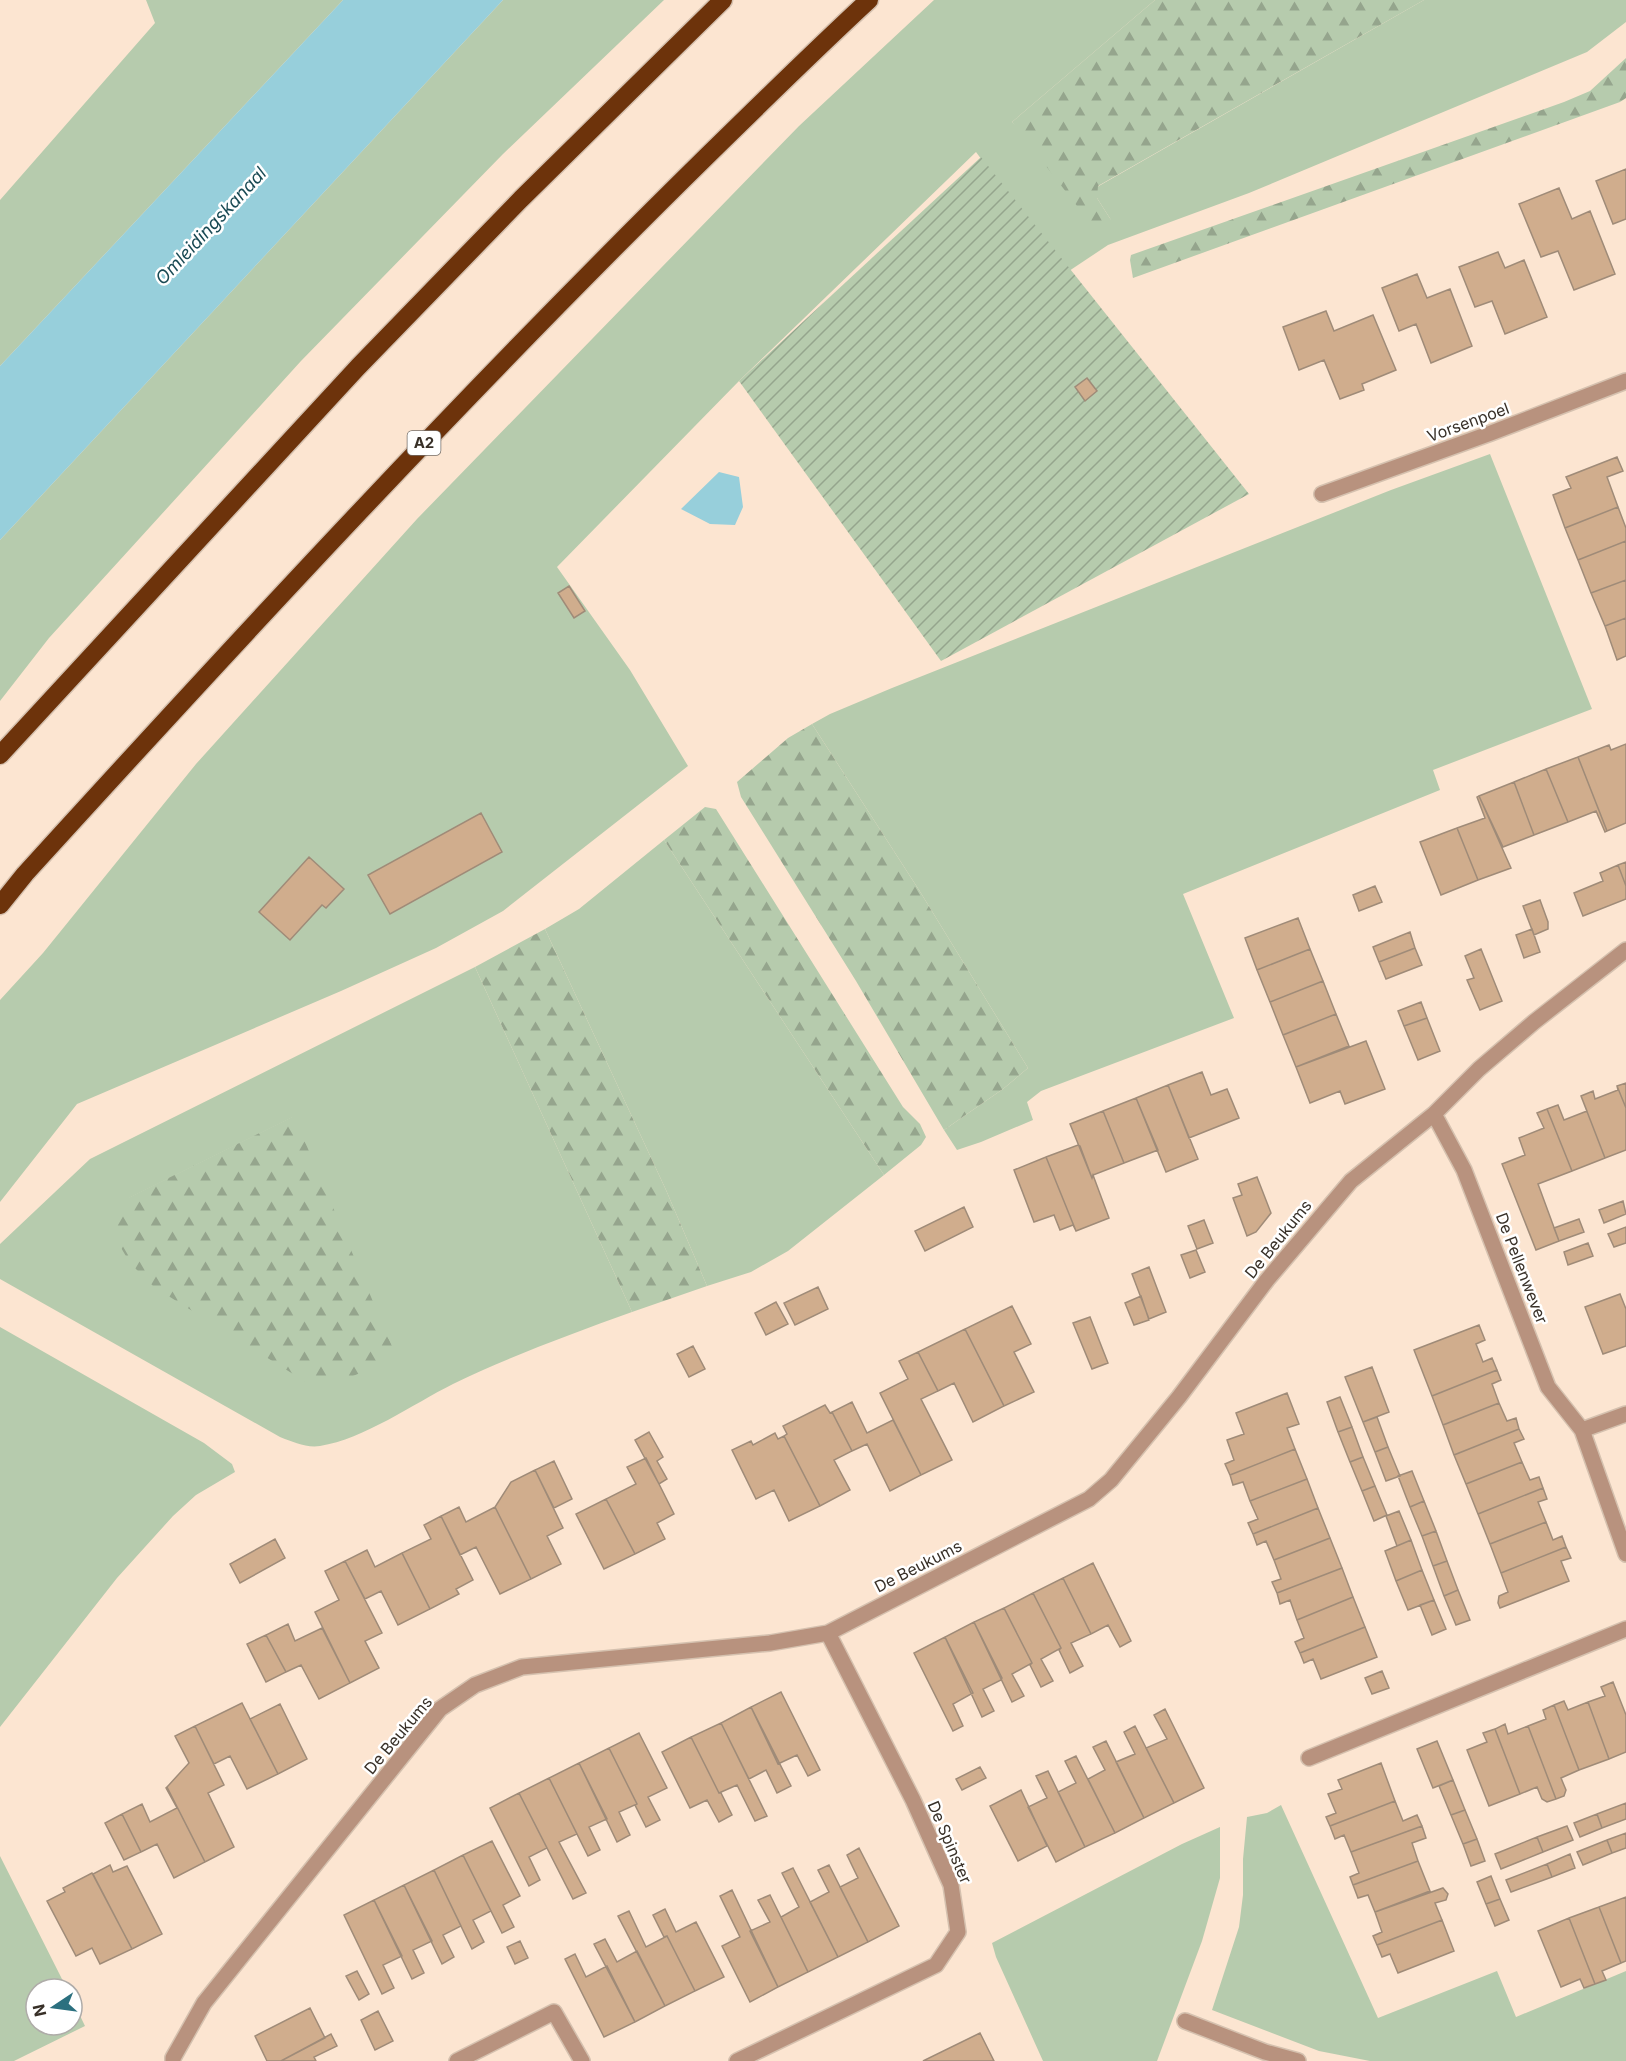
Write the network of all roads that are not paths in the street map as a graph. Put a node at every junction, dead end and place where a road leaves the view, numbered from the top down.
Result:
1 (723, 0) edge
2 (869, 0) edge
3 (1626, 381) edge
4 (1322, 494) dead end
5 (0, 755) edge
6 (0, 905) edge
7 (1626, 950) edge
8 (1434, 1114) junction
9 (1626, 1414) edge
10 (1582, 1430) junction
11 (1626, 1554) edge
12 (1626, 1629) edge
13 (828, 1633) junction
14 (1309, 1758) dead end
15 (1185, 2021) dead end
16 (173, 2061) edge
17 (457, 2061) edge
18 (582, 2061) edge
19 (737, 2061) edge
20 (1298, 2061) edge

1 - 5 highway
2 - 6 highway, A2
3 - 4 street, Vorsenpoel
7 - 8 street, De Beukums
8 - 10 street, De Pellenwever
8 - 13 street, De Beukums
9 - 10 street
10 - 11 street, De Pellenwever
12 - 14 street
13 - 16 street, De Beukums
13 - 19 street, De Spinster
15 - 20 street
17 - 18 street

